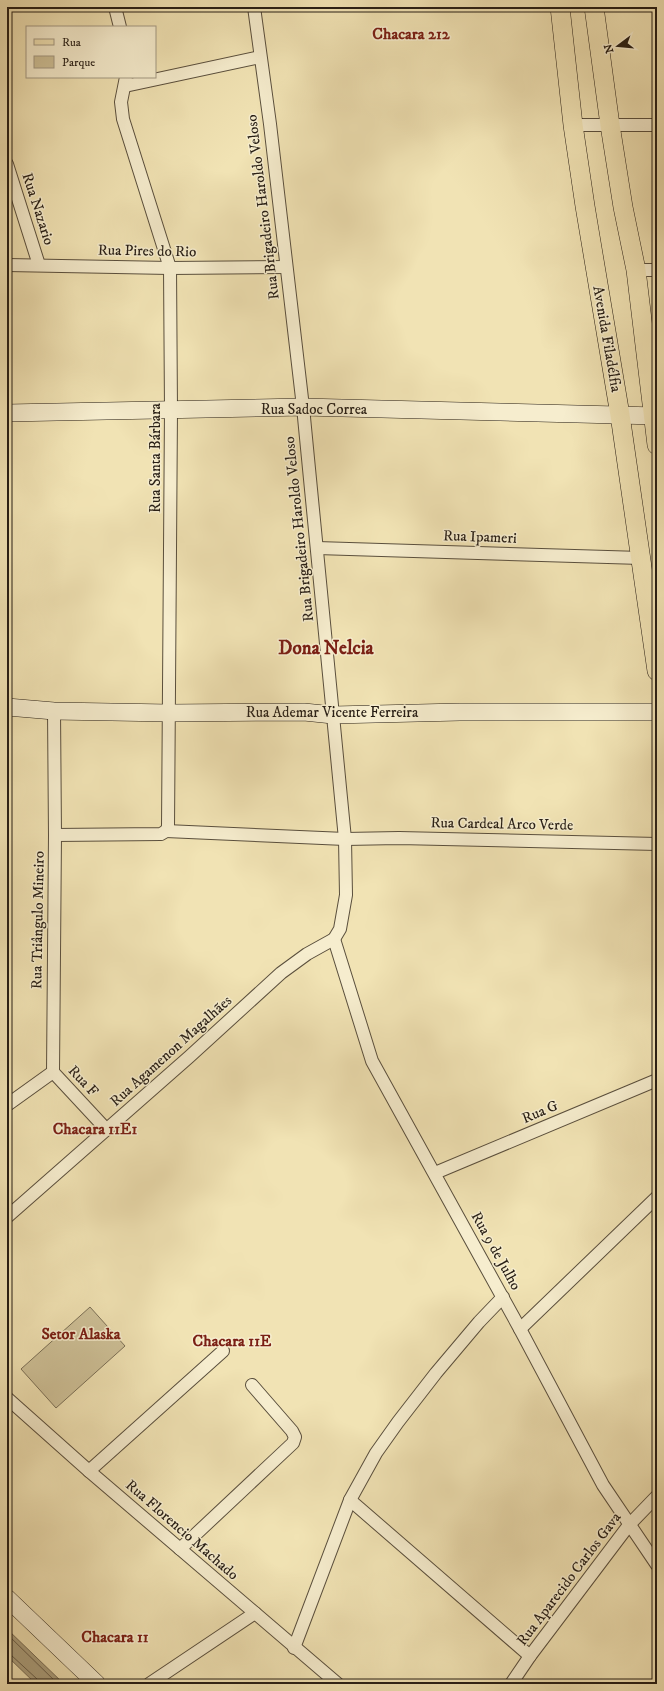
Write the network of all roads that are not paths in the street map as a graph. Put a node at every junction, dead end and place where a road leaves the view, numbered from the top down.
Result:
1 (115, 7) edge
2 (254, 7) edge
3 (560, 7) edge
4 (594, 7) edge
5 (120, 26) edge
6 (260, 57) junction
7 (156, 75) edge
8 (142, 78) edge
9 (125, 81) edge
10 (573, 125) junction
11 (610, 125) junction
12 (657, 125) edge
13 (7, 164) edge
14 (7, 264) edge
15 (39, 264) junction
16 (286, 267) junction
17 (170, 268) junction
18 (636, 270) junction
19 (657, 270) edge
20 (303, 407) junction
21 (171, 410) junction
22 (7, 413) edge
23 (620, 415) junction
24 (655, 416) edge
25 (657, 445) edge
26 (317, 548) junction
27 (641, 558) junction
28 (657, 671) edge
29 (7, 707) edge
30 (54, 711) junction
31 (657, 712) edge
32 (169, 713) junction
33 (333, 715) junction
34 (164, 833) junction
35 (55, 835) junction
36 (345, 838) junction
37 (657, 844) edge
38 (337, 934) junction
39 (53, 1072) junction
40 (657, 1080) edge
41 (7, 1105) edge
42 (106, 1129) junction
43 (435, 1173) junction
44 (657, 1197) edge
45 (7, 1217) edge
46 (503, 1297) junction
47 (520, 1329) junction
48 (223, 1351) dead end
49 (252, 1385) dead end
50 (7, 1398) edge
51 (90, 1471) junction
52 (657, 1496) edge
53 (350, 1500) junction
54 (629, 1525) junction
55 (180, 1549) junction
56 (657, 1565) edge
57 (7, 1598) edge
58 (255, 1613) junction
59 (294, 1648) junction
60 (530, 1656) junction
61 (97, 1684) edge
62 (149, 1684) edge
63 (338, 1684) edge
64 (511, 1684) edge

1 - 5 street
2 - 6 street, Rua Brigadeiro Haroldo Veloso
3 - 10 main road, Avenida Filadélfia
4 - 11 main road
6 - 7 street
6 - 16 street, Rua Brigadeiro Haroldo Veloso
8 - 9 street
9 - 17 street, Rua Santa Bárbara
10 - 11 street
10 - 23 main road, Avenida Filadélfia
11 - 12 street
11 - 18 main road
13 - 15 street, Rua Nazario
14 - 15 street, Rua Pires do Rio
15 - 17 street, Rua Pires do Rio
16 - 17 street, Rua Pires do Rio
16 - 20 street, Rua Brigadeiro Haroldo Veloso
17 - 21 street, Rua Santa Bárbara
18 - 19 street
18 - 24 main road
20 - 21 street, Rua Sadoc Correa
20 - 23 street, Rua Sadoc Correa
20 - 26 street, Rua Brigadeiro Haroldo Veloso
21 - 22 street, Rua Sadoc Correa
21 - 32 street, Rua Santa Bárbara
23 - 24 street, Rua Sadoc Correa
23 - 27 main road, Avenida Filadélfia
24 - 25 main road
26 - 27 street, Rua Ipameri
26 - 33 street, Rua Brigadeiro Haroldo Veloso
27 - 28 main road, Avenida Filadélfia
29 - 30 street, Rua Ademar Vicente Ferreira
30 - 32 street, Rua Ademar Vicente Ferreira
30 - 35 street, Rua Triângulo Mineiro
31 - 33 street, Rua Ademar Vicente Ferreira
32 - 33 street, Rua Ademar Vicente Ferreira
32 - 34 street, Rua Santa Bárbara
33 - 36 street, Rua Brigadeiro Haroldo Veloso
34 - 35 street
34 - 36 street, Rua Cardeal Arco Verde
35 - 39 street, Rua Triângulo Mineiro
36 - 37 street, Rua Cardeal Arco Verde
36 - 38 street, Rua Brigadeiro Haroldo Veloso
38 - 42 street, Rua Agamenon Magalhães
38 - 43 street, Rua 9 de Julho
39 - 41 street
39 - 42 street, Rua F
40 - 43 street, Rua G
42 - 45 street, Rua Agamenon Magalhães
43 - 46 street, Rua 9 de Julho
44 - 47 street
46 - 47 street, Rua 9 de Julho
46 - 53 street
47 - 54 street, Rua 9 de Julho
48 - 51 street
49 - 55 street
50 - 51 street, Rua Florencio Machado
51 - 55 street, Rua Florencio Machado
52 - 54 street, Rua Aparecido Carlos Gava
53 - 59 street
53 - 60 street
54 - 56 street, Rua 9 de Julho
54 - 60 street, Rua Aparecido Carlos Gava
55 - 58 street, Rua Florencio Machado
57 - 61 street
58 - 59 street, Rua Florencio Machado
58 - 62 street
59 - 63 street, Rua Florencio Machado
60 - 64 street, Rua Aparecido Carlos Gava

